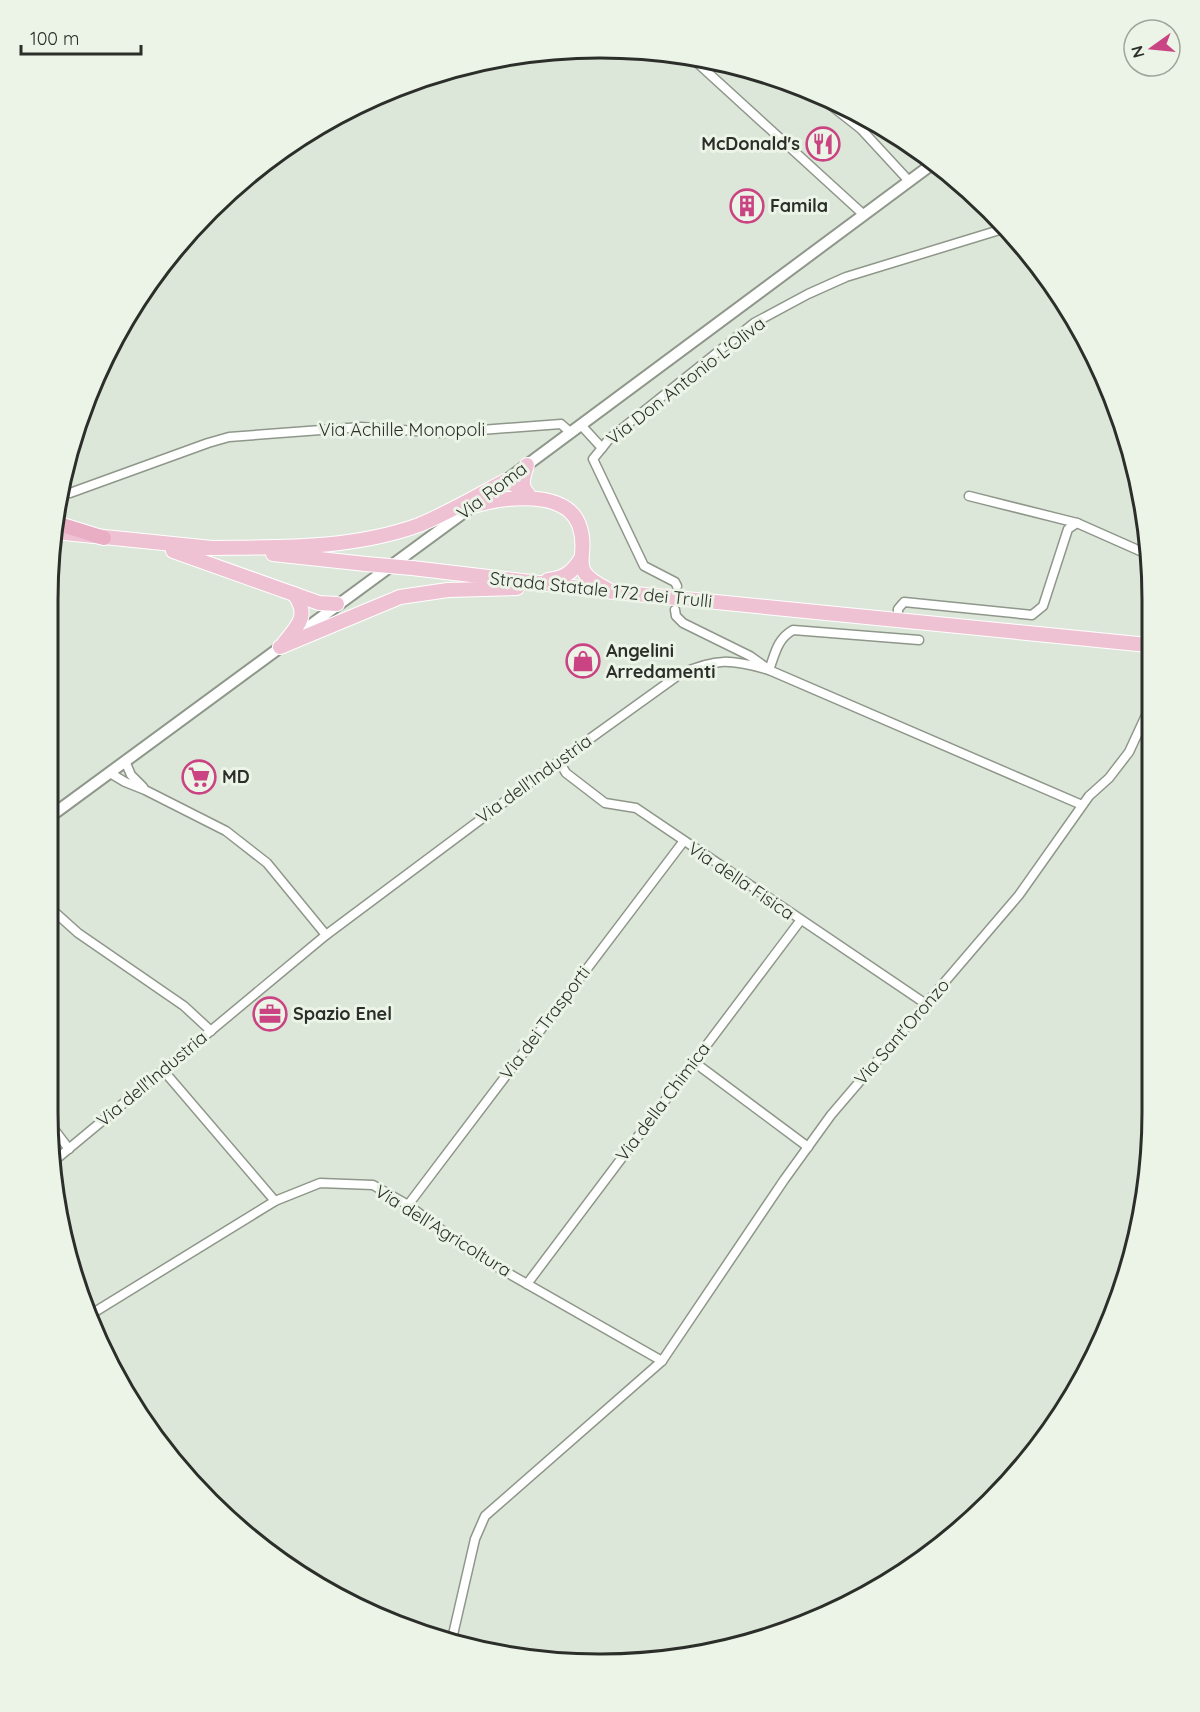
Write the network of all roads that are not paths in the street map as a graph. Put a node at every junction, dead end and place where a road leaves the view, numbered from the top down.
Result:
1 (704, 69) edge
2 (848, 119) edge
3 (863, 127) edge
4 (861, 129) junction
5 (927, 168) edge
6 (909, 181) junction
7 (864, 215) junction
8 (996, 231) edge
9 (581, 425) junction
10 (571, 432) junction
11 (602, 447) junction
12 (527, 465) junction
13 (505, 481) junction
14 (69, 493) edge
15 (530, 496) junction
16 (969, 496) dead end
17 (473, 506) junction
18 (1077, 523) junction
19 (64, 525) edge
20 (63, 533) edge
21 (104, 538) junction
22 (143, 542) junction
23 (204, 548) junction
24 (1139, 550) edge
25 (580, 560) junction
26 (526, 582) junction
27 (677, 586) dead end
28 (578, 588) junction
29 (615, 592) junction
30 (294, 594) junction
31 (337, 604) junction
32 (675, 610) dead end
33 (898, 620) junction
34 (919, 640) dead end
35 (727, 644) junction
36 (1142, 644) edge
37 (280, 647) junction
38 (722, 661) junction
39 (769, 670) junction
40 (1142, 724) edge
41 (559, 760) junction
42 (125, 761) junction
43 (110, 772) junction
44 (145, 790) junction
45 (1082, 805) junction
46 (58, 811) edge
47 (683, 842) junction
48 (58, 915) edge
49 (800, 921) junction
50 (326, 935) junction
51 (926, 1004) junction
52 (211, 1031) junction
53 (693, 1062) junction
54 (163, 1070) junction
55 (59, 1136) edge
56 (808, 1147) junction
57 (69, 1149) junction
58 (61, 1156) edge
59 (274, 1200) junction
60 (408, 1205) junction
61 (527, 1284) junction
62 (97, 1311) edge
63 (662, 1360) junction
64 (453, 1633) edge

1 - 7 street
2 - 4 street
3 - 4 street
4 - 6 street
5 - 6 street, Via Roma
6 - 7 street, Via Roma
7 - 9 street, Via Roma
8 - 11 street, Via Don Antonio L'Oliva
9 - 10 street, Via Roma
9 - 11 street
10 - 12 street, Via Roma
10 - 14 street, Via Achille Monopoli
11 - 27 street
12 - 13 street, Via Roma
12 - 15 main road
13 - 15 main road
13 - 17 street, Via Roma
13 - 23 main road
15 - 17 main road
15 - 25 main road
16 - 18 street
17 - 31 street, Via Roma
18 - 24 street
18 - 33 street
19 - 21 highway
20 - 21 main road, Strada Statale 172 dei Trulli
21 - 22 main road, Strada Statale 172 dei Trulli
22 - 23 main road, Strada Statale 172 dei Trulli
22 - 30 main road
23 - 26 main road, Strada Statale 172 dei Trulli, bridge
25 - 26 main road
25 - 29 main road
26 - 28 main road, Strada Statale 172 dei Trulli
28 - 29 main road, Strada Statale 172 dei Trulli
28 - 37 main road
29 - 33 main road, Strada Statale 172 dei Trulli
30 - 31 main road
30 - 37 main road
31 - 37 street, Via Roma
32 - 35 street
33 - 36 main road, Strada Statale 172 dei Trulli
34 - 39 street
35 - 38 street
35 - 39 street
37 - 42 street, Via Roma
38 - 39 street, Via dell'Industria
38 - 41 street, Via dell'Industria
39 - 45 street, Via dell'Industria
40 - 45 street, Via Sant'Oronzo
41 - 47 street, Via della Fisica
41 - 50 street, Via dell'Industria
42 - 43 street, Via Roma
42 - 44 street
43 - 44 street
43 - 46 street, Via Roma
44 - 50 street
45 - 51 street, Via Sant'Oronzo
47 - 49 street, Via della Fisica
47 - 60 street, Via dei Trasporti
48 - 52 street
49 - 51 street, Via della Fisica
49 - 53 street, Via della Chimica
50 - 52 street, Via dell'Industria
51 - 56 street, Via Sant'Oronzo
52 - 54 street, Via dell'Industria
53 - 56 street
53 - 61 street, Via della Chimica
54 - 57 street, Via dell'Industria
54 - 59 street
55 - 57 street
56 - 63 street, Via Sant'Oronzo
57 - 58 street, Via dell'Industria
59 - 60 street, Via dell'Agricoltura
59 - 62 street, Via dell'Agricoltura
60 - 61 street, Via dell'Agricoltura
61 - 63 street, Via dell'Agricoltura
63 - 64 street, Via Sant'Oronzo

